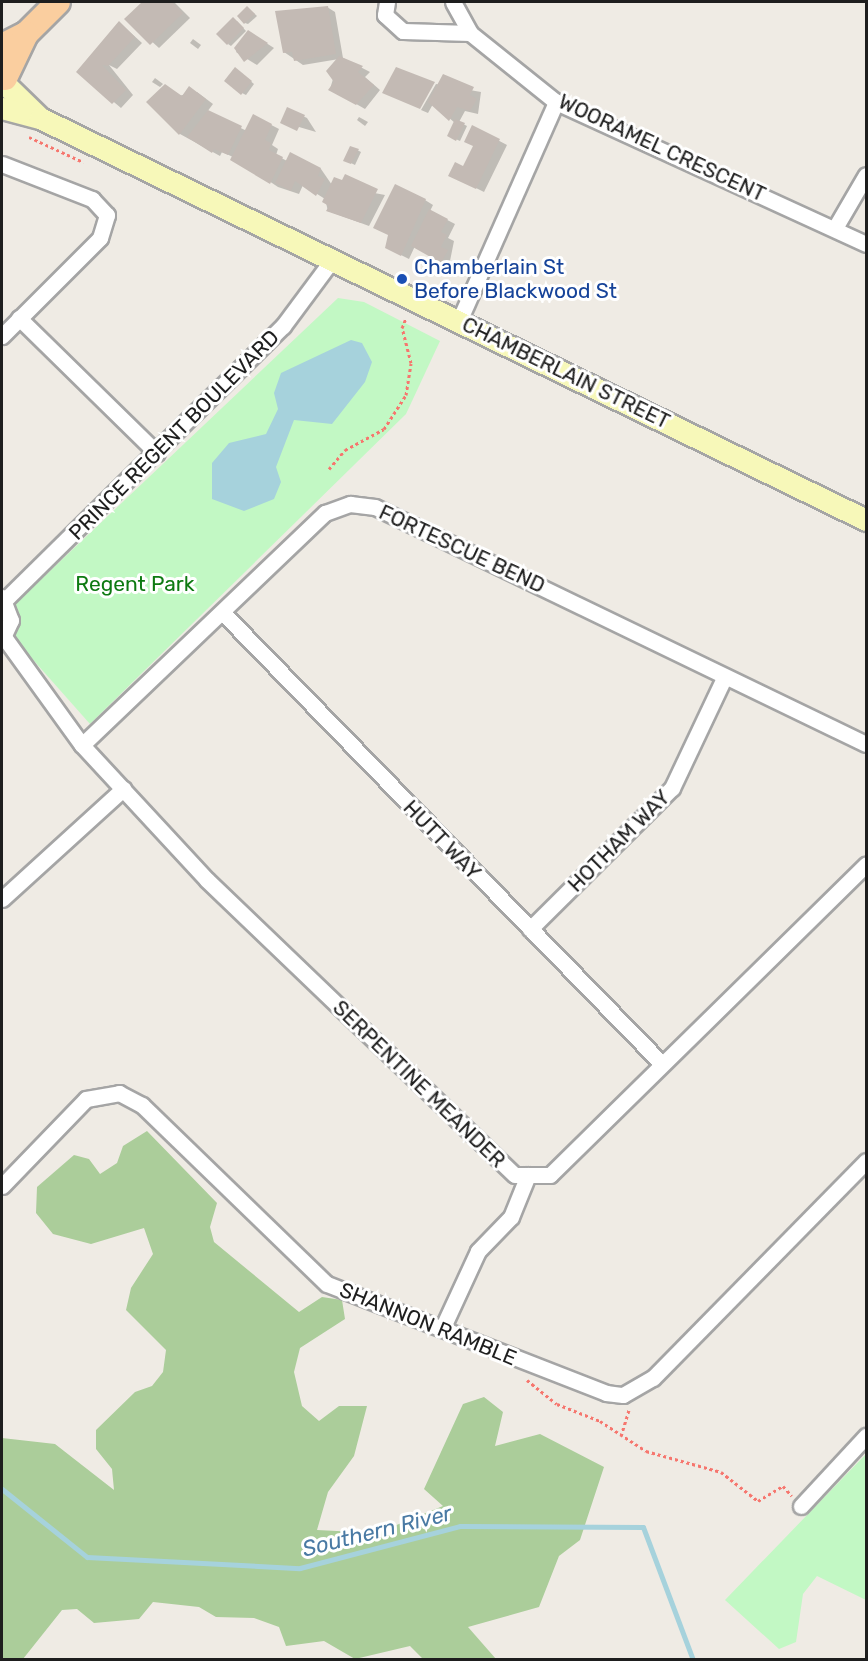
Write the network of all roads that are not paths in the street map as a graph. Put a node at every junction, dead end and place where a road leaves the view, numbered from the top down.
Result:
1 (58, 2) edge
2 (387, 2) edge
3 (453, 2) edge
4 (470, 33) junction
5 (26, 34) junction
6 (2, 46) edge
7 (3, 81) edge
8 (556, 102) junction
9 (2, 108) edge
10 (40, 118) junction
11 (2, 164) edge
12 (867, 175) edge
13 (835, 228) junction
14 (867, 244) edge
15 (332, 260) junction
16 (19, 318) junction
17 (459, 321) junction
18 (2, 336) edge
19 (157, 453) junction
20 (867, 520) edge
21 (3, 599) edge
22 (224, 614) junction
23 (3, 638) edge
24 (724, 678) junction
25 (867, 744) edge
26 (82, 745) junction
27 (123, 789) junction
28 (867, 865) edge
29 (2, 899) edge
30 (530, 929) junction
31 (662, 1064) junction
32 (867, 1161) edge
33 (528, 1175) junction
34 (2, 1185) edge
35 (442, 1329) junction
36 (867, 1436) edge
37 (801, 1506) road end

1 - 5 main road
2 - 4 street
3 - 4 street
4 - 8 street, WOORAMEL CRESCENT
5 - 6 main road
5 - 7 main road
7 - 10 main road, CHAMBERLAIN STREET
8 - 13 street, WOORAMEL CRESCENT
8 - 17 street
9 - 10 main road, CHAMBERLAIN STREET
10 - 15 main road, CHAMBERLAIN STREET
11 - 16 street
12 - 13 street
13 - 14 street, WOORAMEL CRESCENT
15 - 17 main road, CHAMBERLAIN STREET
15 - 19 street, PRINCE REGENT BOULEVARD
16 - 18 street
16 - 19 street
17 - 20 main road, CHAMBERLAIN STREET
19 - 21 street, PRINCE REGENT BOULEVARD
21 - 23 street
22 - 24 street, FORTESCUE BEND
22 - 26 street, FORTESCUE BEND
22 - 30 street, HUTT WAY
23 - 26 street, SERPENTINE MEANDER
24 - 25 street, FORTESCUE BEND
24 - 30 street, HOTHAM WAY
26 - 27 street, SERPENTINE MEANDER
27 - 29 street
27 - 33 street, SERPENTINE MEANDER
28 - 31 street, SERPENTINE MEANDER
30 - 31 street, HUTT WAY
31 - 33 street, SERPENTINE MEANDER
32 - 35 street, SHANNON RAMBLE
33 - 35 street
34 - 35 street, SHANNON RAMBLE
36 - 37 street

